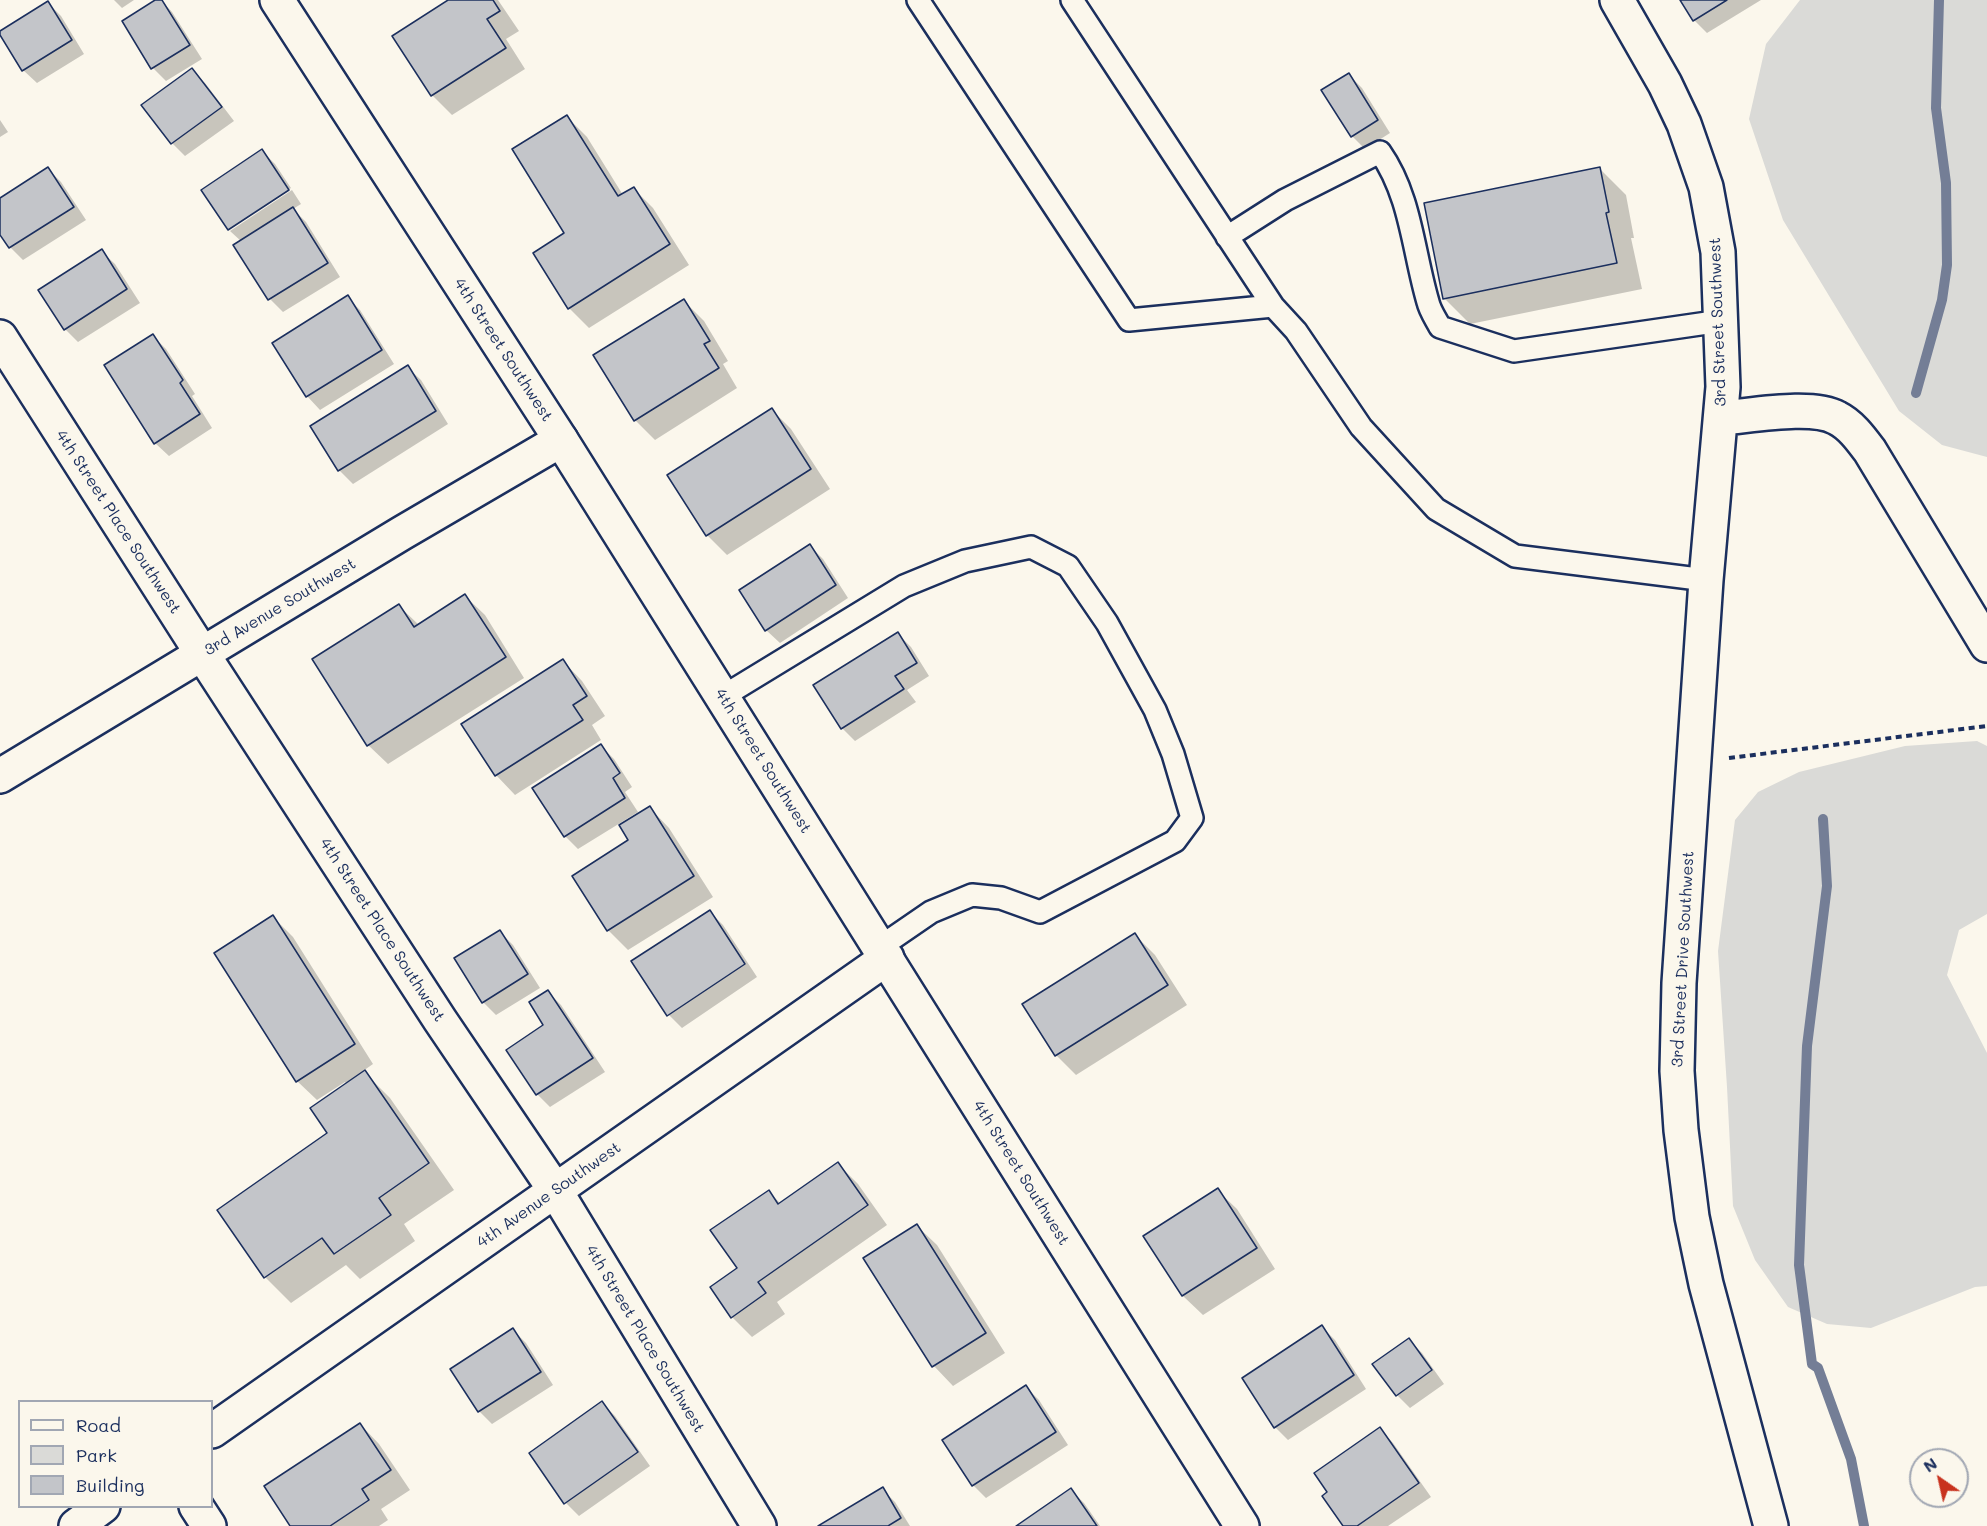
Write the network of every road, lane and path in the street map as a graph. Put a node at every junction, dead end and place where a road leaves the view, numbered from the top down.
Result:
1 (277, 0) edge
2 (918, 0) edge
3 (1072, 0) edge
4 (1617, 0) edge
5 (1227, 237) junction
6 (1273, 306) junction
7 (1721, 321) junction
8 (0, 337) edge
9 (1721, 418) junction
10 (561, 440) junction
11 (1706, 580) junction
12 (1987, 645) edge
13 (203, 655) junction
14 (722, 697) junction
15 (1987, 726) edge
16 (1725, 759) dead end
17 (0, 776) edge
18 (884, 953) junction
19 (555, 1190) junction
20 (213, 1430) edge
21 (100, 1508) edge
22 (197, 1508) edge
23 (76, 1526) edge
24 (209, 1526) edge
25 (759, 1526) edge
26 (1242, 1526) edge
27 (1771, 1526) edge

1 - 10 street, 4th Street Southwest
2 - 6 lane
3 - 5 lane
4 - 7 street, 3rd Street Southwest
5 - 6 lane
5 - 7 lane
6 - 11 lane
7 - 9 street, 3rd Street Southwest
8 - 13 street, 4th Street Place Southwest
9 - 11 street, 3rd Street Drive Southwest
9 - 12 street, 3rd Street Southwest
10 - 13 street, 3rd Avenue Southwest
10 - 14 street, 4th Street Southwest
11 - 27 street, 3rd Street Drive Southwest
13 - 17 street, 3rd Avenue Southwest
13 - 19 street, 4th Street Place Southwest
14 - 18 street, 4th Street Southwest
14 - 18 lane
15 - 16 path
18 - 19 street, 4th Avenue Southwest
18 - 26 street, 4th Street Southwest
19 - 20 street, 4th Avenue Southwest
19 - 25 street, 4th Street Place Southwest
21 - 23 street
22 - 24 street

